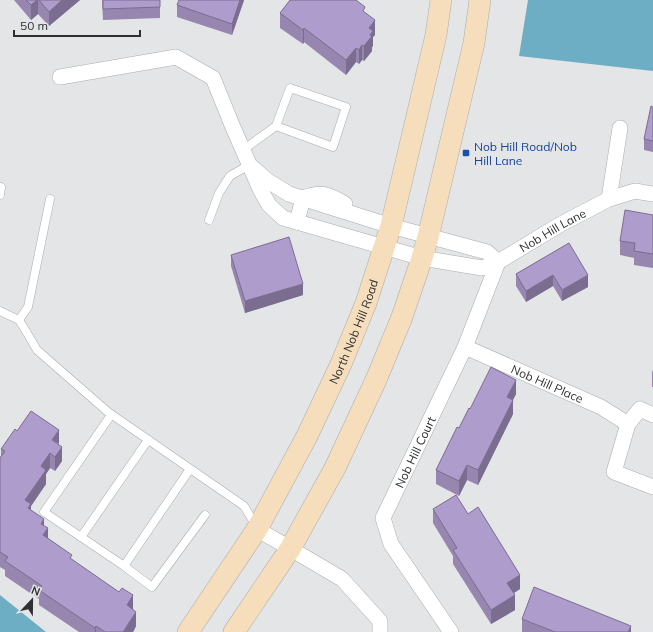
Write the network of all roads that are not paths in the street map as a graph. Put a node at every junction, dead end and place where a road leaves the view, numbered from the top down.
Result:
1 (441, 0) edge
2 (480, 0) edge
3 (60, 77) dead end
4 (276, 126) junction
5 (620, 128) dead end
6 (243, 150) junction
7 (249, 164) junction
8 (1, 187) dead end
9 (653, 194) edge
10 (0, 195) edge
11 (303, 198) junction
12 (50, 199) dead end
13 (608, 199) junction
14 (209, 220) dead end
15 (297, 222) junction
16 (391, 226) junction
17 (428, 237) junction
18 (384, 248) junction
19 (422, 258) junction
20 (498, 262) junction
21 (0, 310) edge
22 (18, 320) junction
23 (465, 347) junction
24 (111, 415) junction
25 (653, 415) edge
26 (628, 424) junction
27 (148, 440) junction
28 (190, 469) junction
29 (653, 487) edge
30 (205, 515) dead end
31 (257, 529) junction
32 (81, 537) junction
33 (290, 549) junction
34 (124, 566) junction
35 (188, 632) edge
36 (234, 632) edge
37 (380, 632) edge
38 (451, 632) edge

1 - 16 main road, North Nob Hill Road
2 - 17 main road
3 - 6 street, Nob Hill Lane
4 - 4 lane
4 - 6 lane
5 - 13 street
6 - 7 street, Nob Hill Lane
7 - 11 street
7 - 14 lane
7 - 15 street, Nob Hill Lane
8 - 10 lane
9 - 13 street, Nob Hill Lane
11 - 15 street
11 - 16 street
12 - 22 lane
13 - 20 street, Nob Hill Lane
15 - 18 street, Nob Hill Lane
16 - 17 street
16 - 18 main road, North Nob Hill Road
17 - 19 main road
17 - 20 street
18 - 19 street, Nob Hill Lane
18 - 31 main road, North Nob Hill Road
19 - 20 street, Nob Hill Lane
19 - 33 main road
20 - 23 street, Nob Hill Court
21 - 22 lane
22 - 24 lane
23 - 26 street, Nob Hill Place
23 - 38 street, Nob Hill Court
24 - 27 lane
24 - 32 lane
25 - 26 street
26 - 29 street
27 - 28 lane
27 - 32 lane
28 - 31 lane
28 - 34 lane
30 - 34 lane
31 - 33 street
31 - 35 main road, North Nob Hill Road
32 - 34 lane
33 - 36 main road
33 - 37 street

